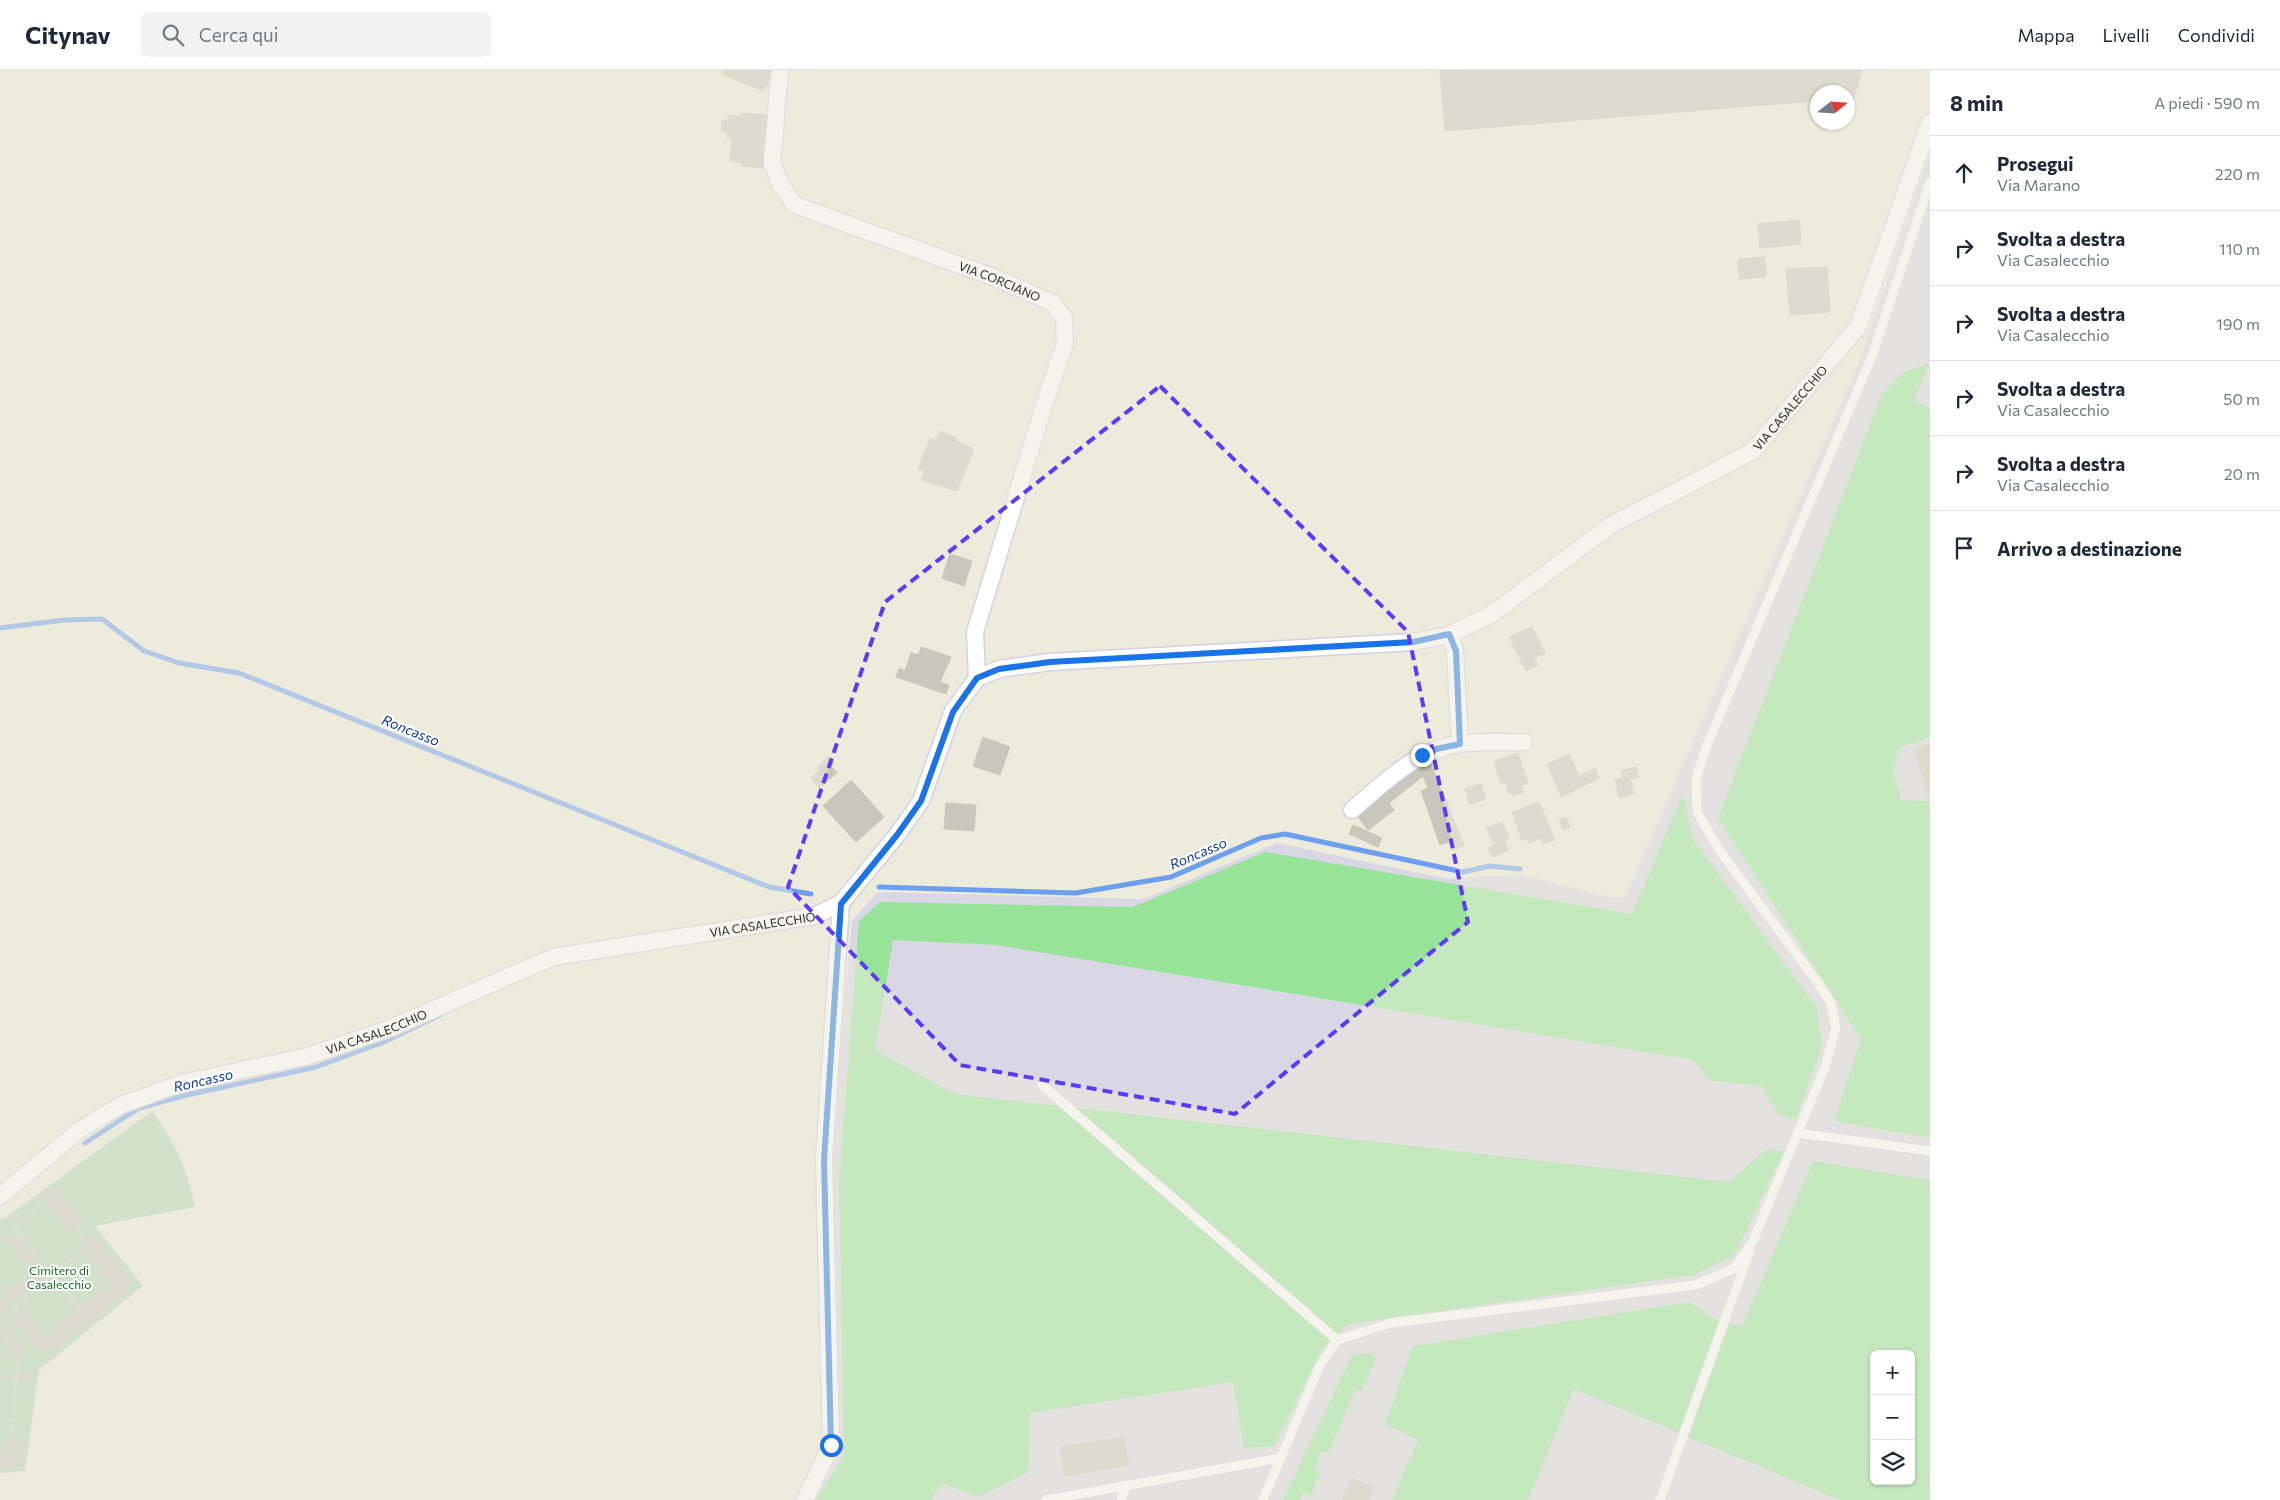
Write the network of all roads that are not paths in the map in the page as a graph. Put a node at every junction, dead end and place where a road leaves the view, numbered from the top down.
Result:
1 (780, 70) edge
2 (1930, 122) edge
3 (1930, 182) edge
4 (1449, 634) junction
5 (977, 678) junction
6 (1524, 742) dead end
7 (1460, 744) junction
8 (1352, 810) dead end
9 (841, 904) junction
10 (1042, 1085) dead end
11 (1798, 1133) junction
12 (1930, 1150) edge
13 (0, 1196) edge
14 (1753, 1241) junction
15 (1337, 1340) junction
16 (1281, 1458) junction
17 (1127, 1485) junction
18 (805, 1500) edge
19 (1046, 1500) edge
20 (1121, 1500) edge
21 (1263, 1500) edge
22 (1660, 1500) edge

1 - 5 street, VIA CORCIANO
2 - 4 street, VIA CASALECCHIO
3 - 11 lane
4 - 5 street, VIA CASALECCHIO
4 - 7 street
5 - 9 street, VIA CASALECCHIO
6 - 7 street
7 - 8 street
9 - 13 street, VIA CASALECCHIO
9 - 18 street
10 - 15 lane
11 - 12 lane
11 - 14 lane
14 - 15 lane
14 - 22 lane
15 - 16 lane
16 - 17 lane
16 - 21 lane
17 - 19 lane
17 - 20 lane

